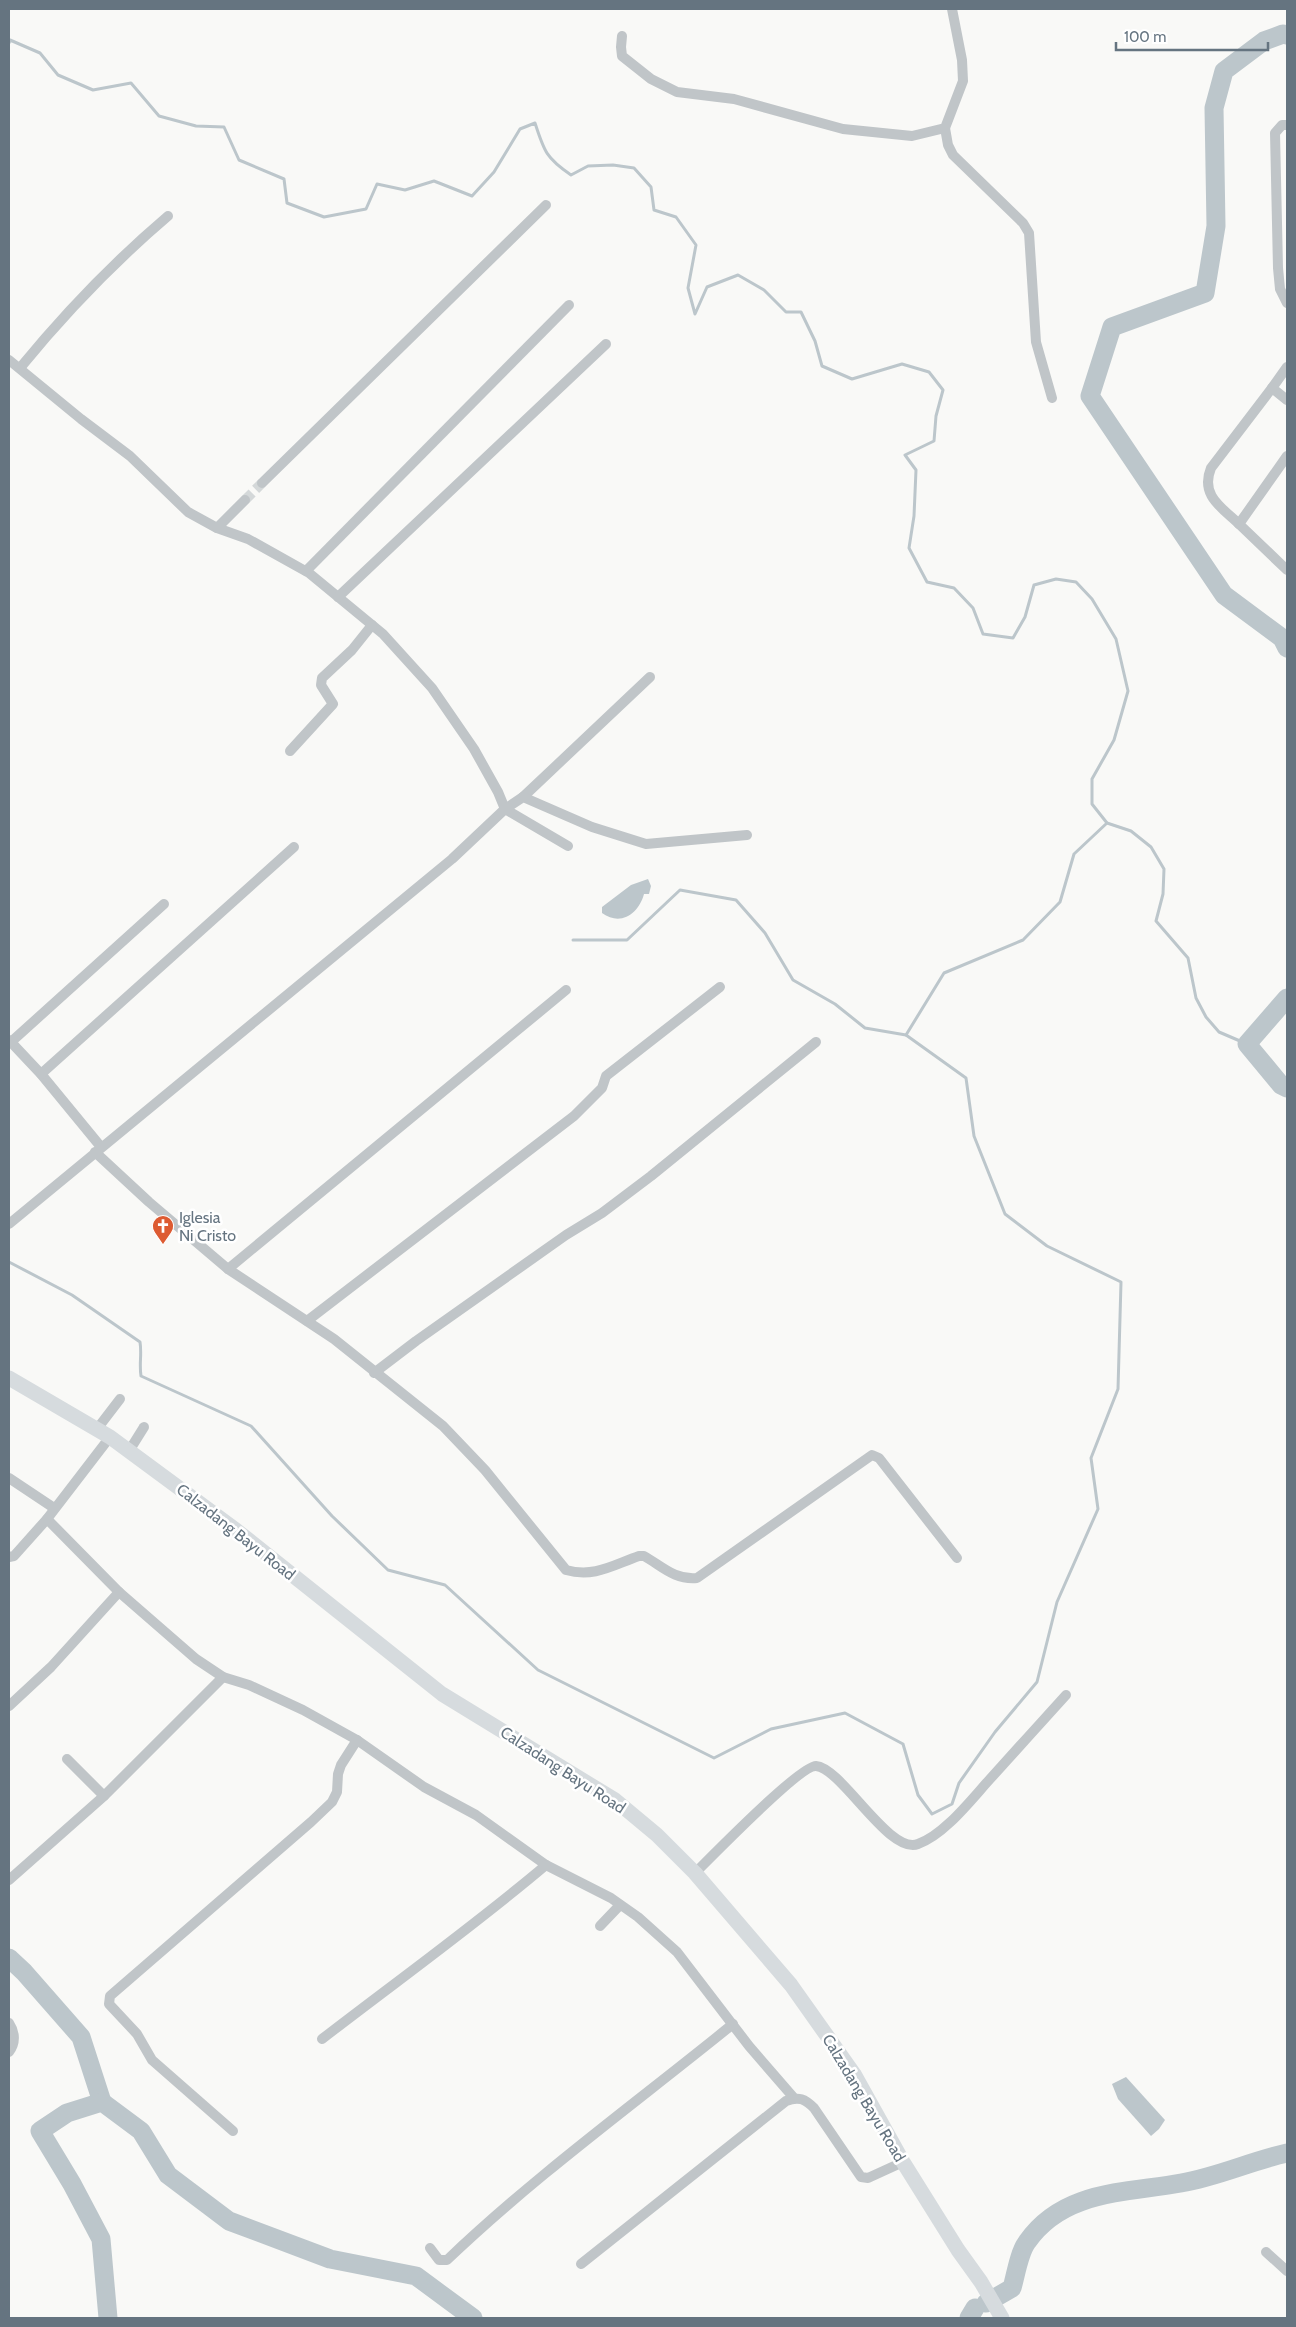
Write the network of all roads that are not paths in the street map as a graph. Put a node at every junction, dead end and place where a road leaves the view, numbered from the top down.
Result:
1 (952, 9) edge
2 (622, 36) dead end
3 (1287, 125) edge
4 (945, 128) junction
5 (546, 205) dead end
6 (168, 216) dead end
7 (1287, 303) edge
8 (569, 304) dead end
9 (606, 344) dead end
10 (9, 360) edge
11 (1287, 367) edge
12 (20, 368) junction
13 (1272, 388) junction
14 (1052, 398) dead end
15 (1287, 400) edge
16 (1287, 456) edge
17 (262, 483) tunnel mouth
18 (245, 500) tunnel mouth
19 (1239, 524) junction
20 (217, 528) junction
21 (1285, 564) edge
22 (306, 571) junction
23 (338, 597) junction
24 (372, 625) junction
25 (650, 677) dead end
26 (290, 751) dead end
27 (522, 797) junction
28 (505, 809) junction
29 (747, 835) dead end
30 (568, 846) dead end
31 (294, 847) dead end
32 (164, 904) dead end
33 (720, 987) dead end
34 (566, 990) dead end
35 (10, 1041) edge
36 (816, 1042) dead end
37 (41, 1074) junction
38 (98, 1149) junction
39 (9, 1224) edge
40 (228, 1269) junction
41 (307, 1320) junction
42 (374, 1373) junction
43 (9, 1378) edge
44 (120, 1399) dead end
45 (144, 1427) dead end
46 (97, 1429) junction
47 (110, 1437) junction
48 (128, 1451) junction
49 (9, 1478) edge
50 (54, 1508) junction
51 (47, 1519) junction
52 (9, 1557) edge
53 (957, 1558) dead end
54 (119, 1592) junction
55 (223, 1676) junction
56 (1066, 1695) dead end
57 (9, 1706) edge
58 (357, 1740) junction
59 (67, 1760) dead end
60 (104, 1796) junction
61 (546, 1865) junction
62 (695, 1873) junction
63 (9, 1880) edge
64 (620, 1905) junction
65 (600, 1926) dead end
66 (9, 2023) edge
67 (733, 2024) junction
68 (322, 2039) dead end
69 (9, 2052) edge
70 (794, 2098) junction
71 (233, 2131) dead end
72 (903, 2162) junction
73 (430, 2248) dead end
74 (1266, 2252) dead end
75 (581, 2264) dead end
76 (1287, 2271) edge
77 (1000, 2314) edge

1 - 4 street
2 - 4 street
3 - 7 street
4 - 14 street
5 - 17 street
6 - 12 street
8 - 22 street
9 - 23 street
10 - 12 street
11 - 13 street
12 - 20 street
13 - 15 street
13 - 19 street
16 - 19 street
18 - 20 street
19 - 21 street
20 - 22 street
22 - 23 street
23 - 24 street
24 - 26 street
24 - 28 street
25 - 27 street
27 - 28 street
27 - 29 street
28 - 30 street
28 - 38 street
31 - 37 street
32 - 35 street
33 - 41 street
34 - 40 street
35 - 37 street
36 - 42 street
37 - 38 street
38 - 39 street
38 - 40 street
40 - 41 street
41 - 42 street
42 - 53 street
43 - 46 street, Calzadang Bayu Road
44 - 46 street
45 - 48 street
46 - 47 street, Calzadang Bayu Road
47 - 48 street, Calzadang Bayu Road
47 - 50 street
48 - 62 street, Calzadang Bayu Road
49 - 50 street
50 - 51 street
51 - 52 street
51 - 54 street
54 - 55 street
54 - 57 street
55 - 58 street
55 - 60 street
56 - 62 street
58 - 61 street
58 - 71 street
59 - 60 street
60 - 63 street
61 - 64 street
61 - 68 street
62 - 72 street, Calzadang Bayu Road
64 - 65 street
64 - 67 street
66 - 69 street
67 - 70 street
67 - 73 street
70 - 72 street
70 - 75 street
72 - 77 street, Calzadang Bayu Road
74 - 76 street

